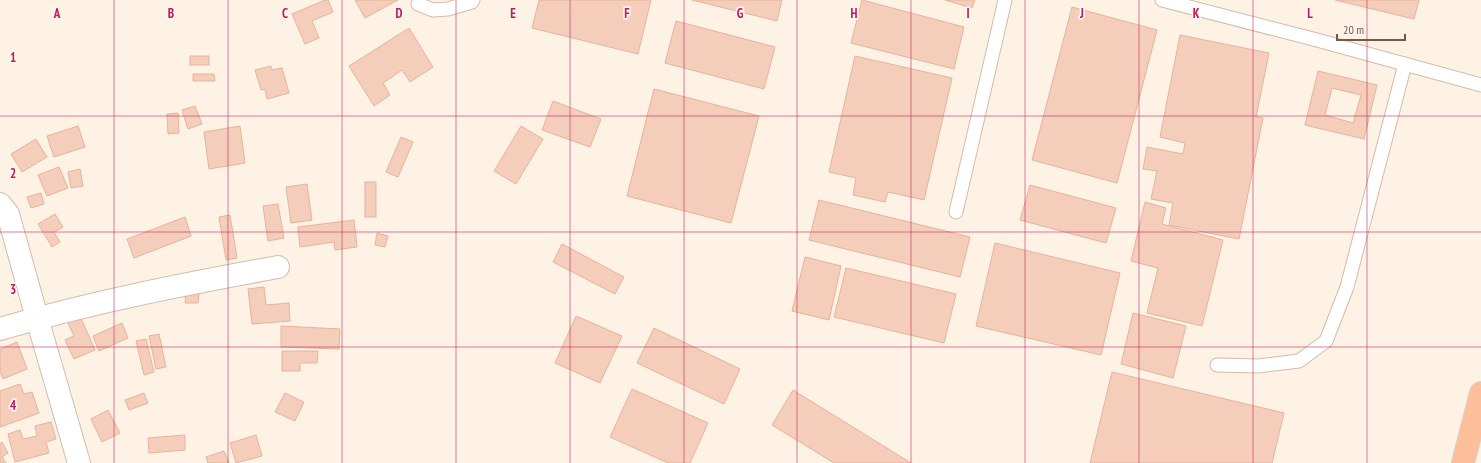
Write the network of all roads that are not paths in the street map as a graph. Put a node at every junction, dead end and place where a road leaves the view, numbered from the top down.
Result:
1 (473, 0) edge
2 (1005, 0) edge
3 (1162, 0) edge
4 (418, 4) dead end
5 (1405, 64) junction
6 (1481, 85) edge
7 (0, 204) edge
8 (956, 212) dead end
9 (278, 267) dead end
10 (36, 318) junction
11 (0, 329) edge
12 (1217, 365) dead end
13 (1481, 393) edge
14 (79, 463) edge
15 (1463, 463) edge

1 - 4 lane
2 - 8 lane
3 - 5 lane
5 - 6 lane
5 - 12 lane
7 - 10 street
9 - 10 street
10 - 11 street
10 - 14 street
13 - 15 highway

